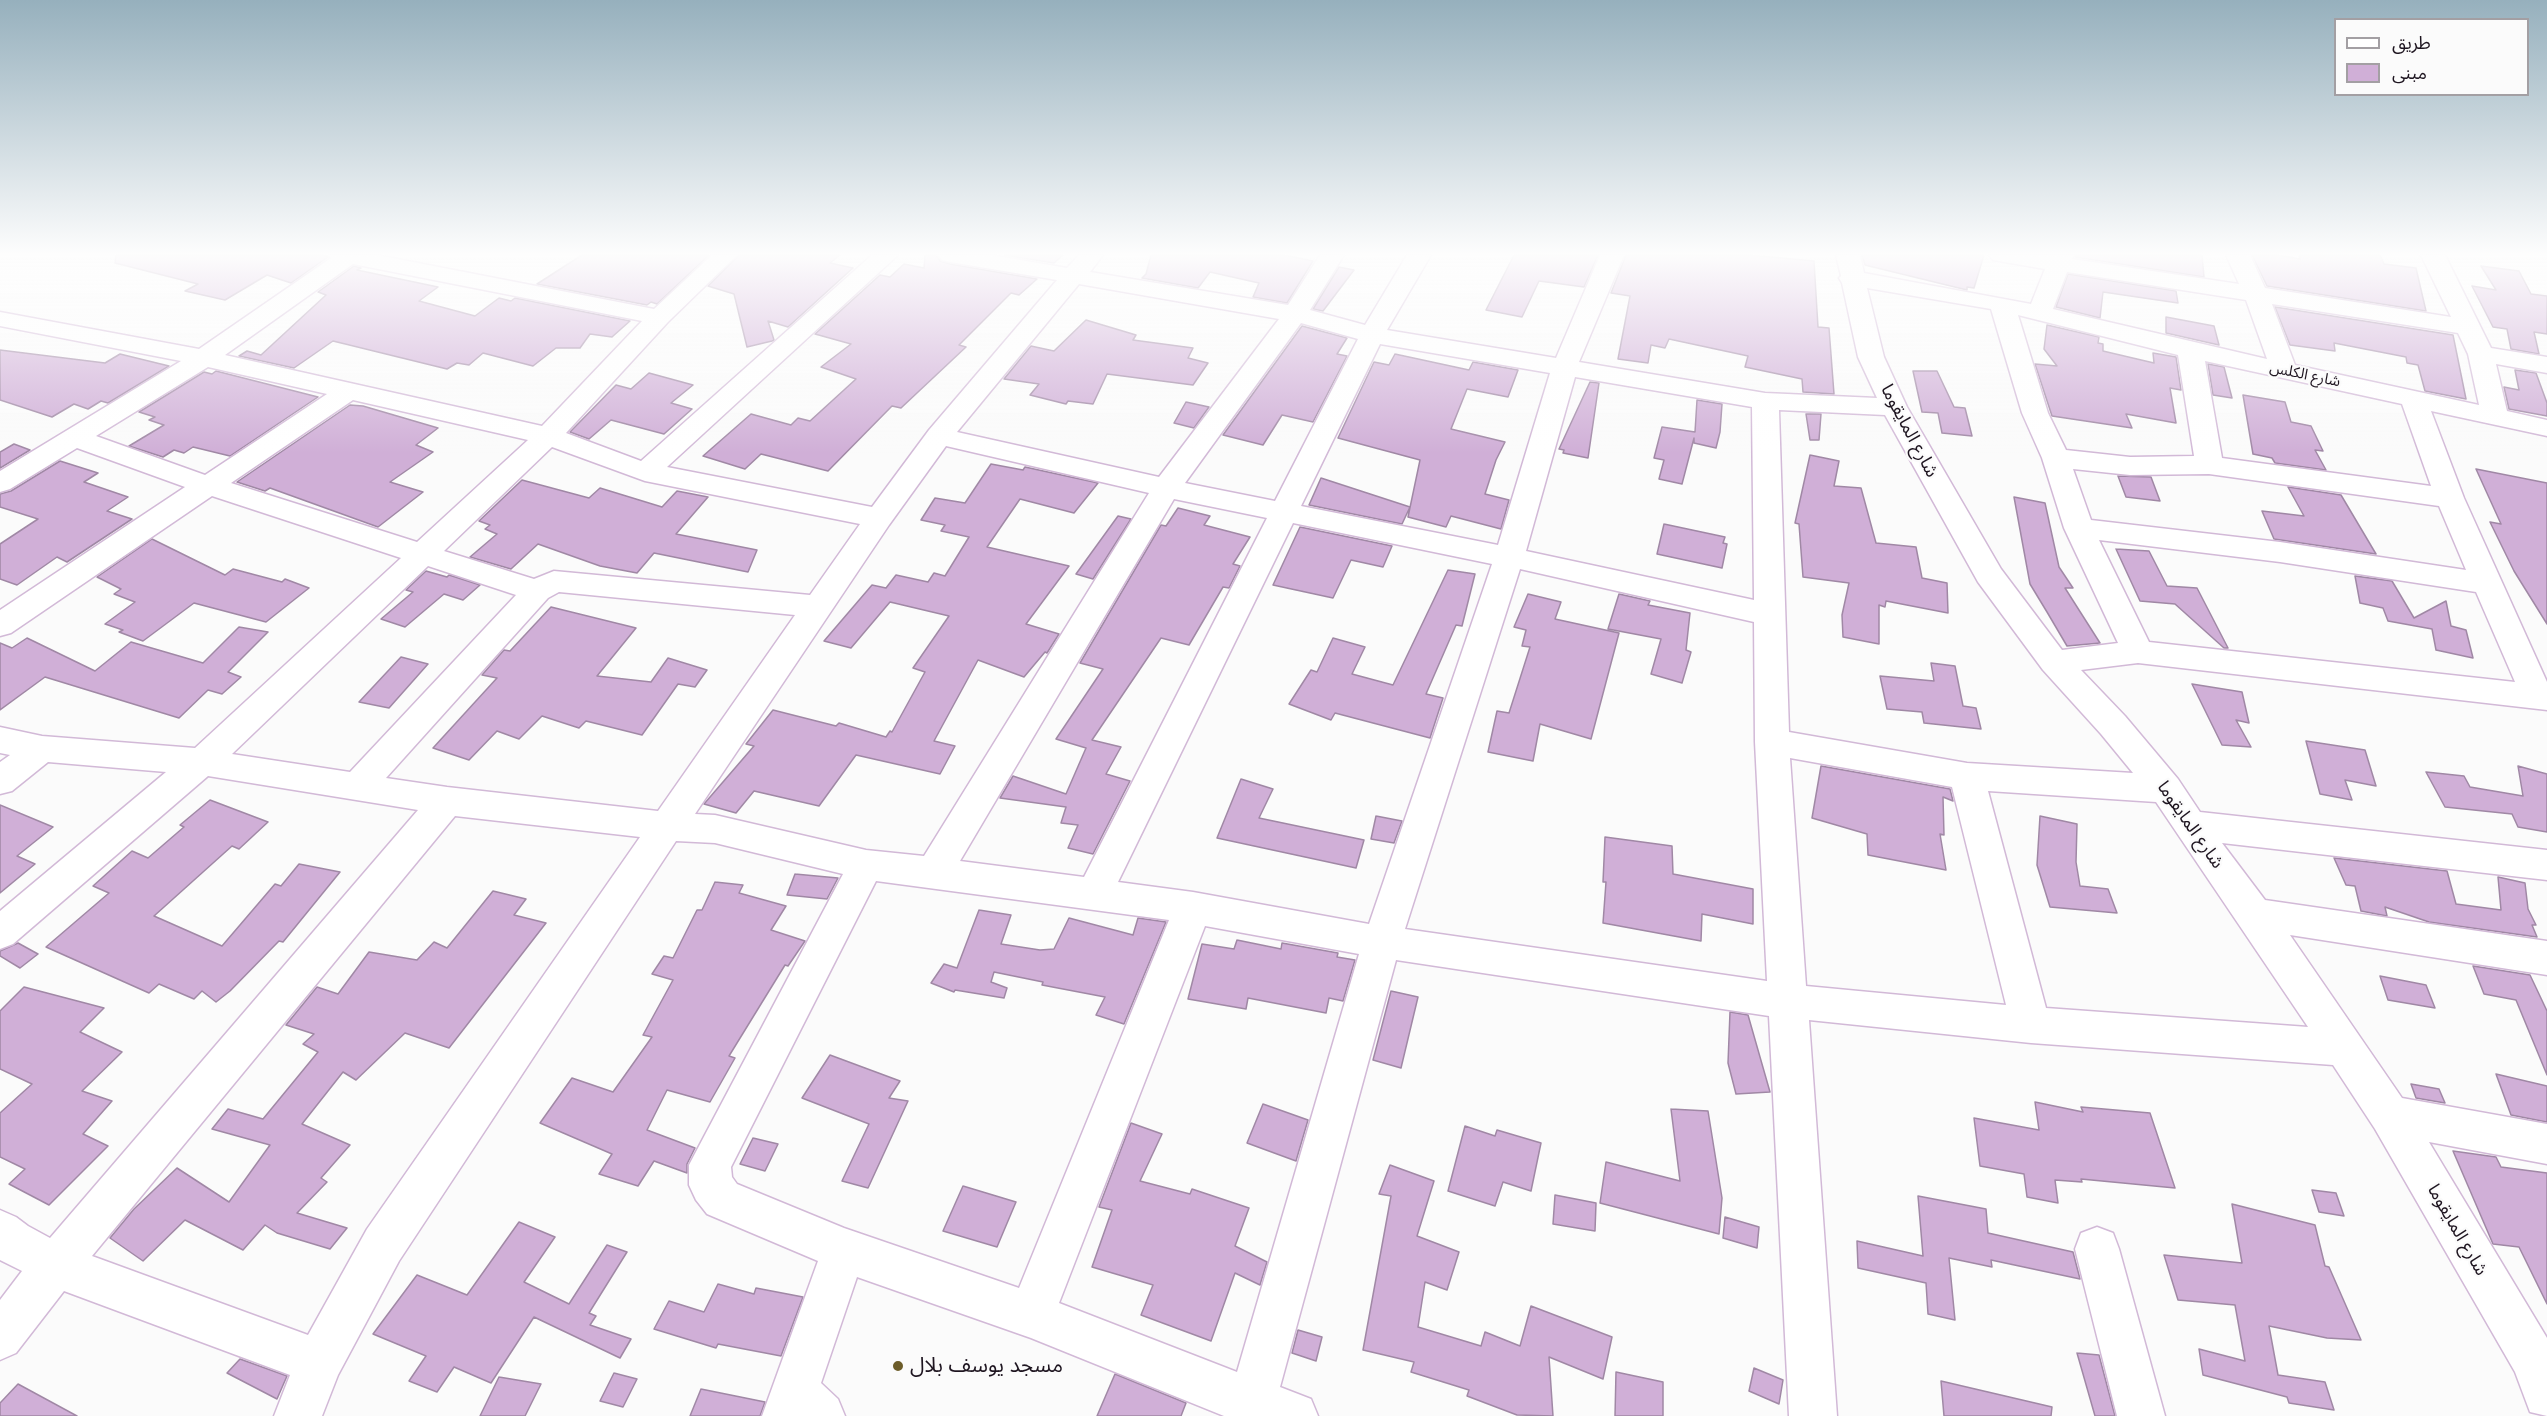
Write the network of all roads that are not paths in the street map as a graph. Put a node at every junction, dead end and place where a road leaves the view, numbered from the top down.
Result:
1 (7, 321) edge
2 (255, 321) edge
3 (654, 321) edge
4 (813, 321) edge
5 (1035, 321) edge
6 (1290, 321) edge
7 (1322, 321) edge
8 (1380, 321) edge
9 (1584, 321) edge
10 (1863, 321) edge
11 (2007, 321) edge
12 (2069, 321) edge
13 (2266, 321) edge
14 (2429, 321) edge
15 (2465, 321) edge
16 (2468, 327) junction
17 (1372, 334) junction
18 (2190, 350) junction
19 (2481, 354) junction
20 (204, 358) junction
21 (2547, 365) edge
22 (1565, 366) junction
23 (2284, 370) junction
24 (349, 391) junction
25 (2413, 399) junction
26 (1765, 401) junction
27 (1894, 407) junction
28 (2495, 416) junction
29 (2547, 428) edge
30 (548, 436) junction
31 (939, 436) junction
32 (73, 437) junction
33 (2056, 458) junction
34 (2209, 465) junction
35 (645, 472) junction
36 (0, 483) edge
37 (206, 484) junction
38 (1166, 488) junction
39 (2450, 498) junction
40 (1282, 512) junction
41 (879, 518) junction
42 (2079, 528) junction
43 (421, 555) junction
44 (1509, 557) junction
45 (2486, 583) junction
46 (537, 591) junction
47 (818, 607) junction
48 (1768, 614) junction
49 (0, 625) edge
50 (2138, 652) junction
51 (2054, 662) junction
52 (2542, 697) edge
53 (0, 740) edge
54 (1772, 742) junction
55 (42, 749) junction
56 (202, 762) junction
57 (1967, 776) junction
58 (0, 781) edge
59 (357, 787) junction
60 (2166, 789) junction
61 (447, 801) junction
62 (2189, 825) junction
63 (667, 826) junction
64 (866, 865) junction
65 (2547, 865) edge
66 (934, 872) junction
67 (1094, 894) junction
68 (1193, 908) junction
69 (2254, 914) junction
70 (0, 933) edge
71 (1382, 942) junction
72 (2547, 958) edge
73 (1787, 1001) junction
74 (2031, 1025) junction
75 (2345, 1048) junction
76 (2390, 1115) junction
77 (2547, 1144) edge
78 (0, 1232) edge
79 (2097, 1249) dead end
80 (844, 1250) junction
81 (56, 1265) junction
82 (1031, 1315) junction
83 (0, 1337) edge
84 (319, 1362) junction
85 (2543, 1372) edge
86 (801, 1407) edge
87 (1250, 1409) edge
88 (298, 1416) edge
89 (1294, 1416) edge
90 (1813, 1416) edge
91 (2141, 1416) edge

1 - 20 street
2 - 20 street
3 - 30 street
4 - 35 street
5 - 31 street
6 - 38 street
7 - 17 street
8 - 17 street
9 - 22 street
10 - 27 street, شارع المايقوما
11 - 33 street
12 - 18 street, شارع الكلس
13 - 23 street
14 - 16 street
15 - 16 street
16 - 19 street
17 - 22 street
17 - 40 street
18 - 23 street, شارع الكلس
18 - 34 street
19 - 21 street
19 - 28 street
20 - 24 street
20 - 32 street
22 - 26 street
22 - 44 street
23 - 25 street, شارع الكلس
24 - 30 street
24 - 37 street
25 - 28 street, شارع الكلس
25 - 39 street
26 - 27 street
26 - 48 street
27 - 51 street, شارع المايقوما
28 - 29 street, شارع الكلس
30 - 35 street
30 - 43 street
31 - 38 street
31 - 41 street
32 - 36 street
32 - 37 street
33 - 34 street
33 - 42 street
34 - 39 street
35 - 41 street
37 - 43 street
37 - 49 street
38 - 40 street
38 - 66 street
39 - 45 street
40 - 44 street
40 - 67 street
41 - 47 street
42 - 45 street
42 - 50 street
43 - 46 street
43 - 56 street
44 - 48 street
44 - 71 street
45 - 52 street
46 - 47 street
46 - 59 street
47 - 63 street
48 - 54 street
50 - 51 street
50 - 52 street
51 - 60 street, شارع المايقوما
53 - 55 street
54 - 57 street
54 - 73 street
55 - 56 street
55 - 58 street
56 - 59 street
56 - 70 street
57 - 60 street
57 - 74 street
59 - 61 street
60 - 62 street, شارع المايقوما
61 - 63 street
61 - 81 street
62 - 65 street
62 - 69 street, شارع المايقوما
63 - 64 street
63 - 84 street
64 - 66 street
64 - 80 street
66 - 67 street
67 - 68 street
68 - 71 street
68 - 82 street
69 - 72 street
69 - 75 street, شارع المايقوما
71 - 73 street
71 - 87 street
73 - 74 street
73 - 90 street
74 - 75 street
75 - 76 street, شارع المايقوما
76 - 77 street
76 - 85 street, شارع المايقوما
78 - 81 street
79 - 91 street
80 - 82 street
80 - 86 street
81 - 83 street
81 - 84 street
82 - 87 street
84 - 88 street
87 - 89 street

